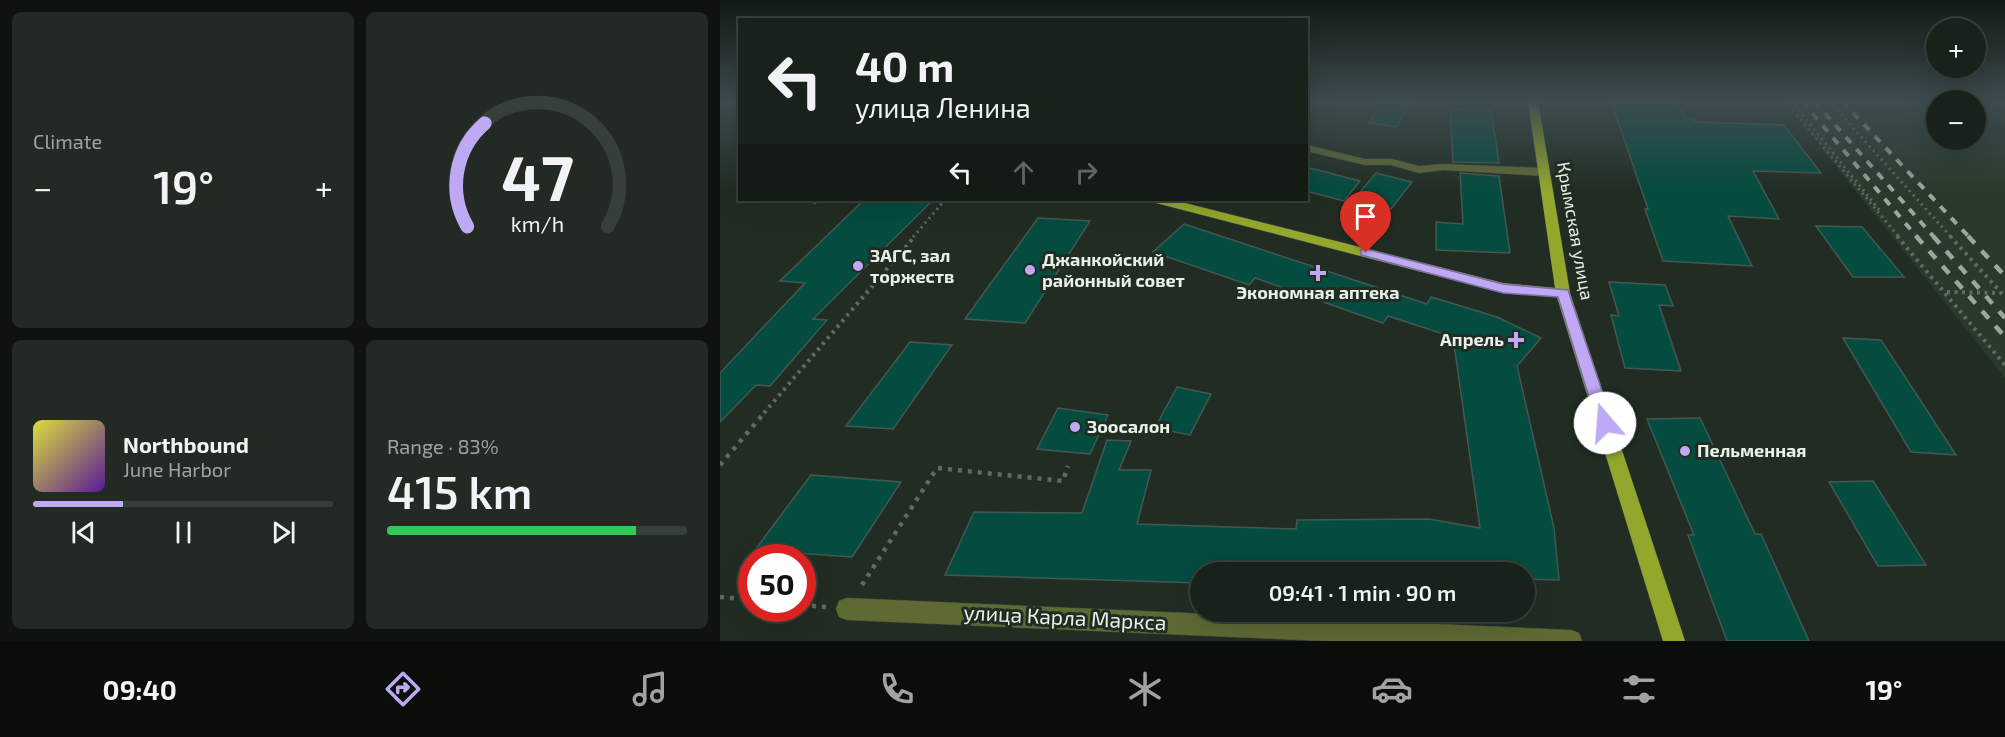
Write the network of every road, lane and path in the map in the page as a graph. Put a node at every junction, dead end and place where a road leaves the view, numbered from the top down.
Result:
1 (1538, 131) edge
2 (1810, 131) edge
3 (1815, 131) edge
4 (1856, 131) edge
5 (1308, 148) edge
6 (1544, 172) junction
7 (944, 201) edge
8 (1164, 201) edge
9 (1946, 292) junction
10 (1563, 293) junction
11 (2001, 293) junction
12 (2005, 297) edge
13 (2005, 365) edge
14 (720, 465) edge
15 (1068, 466) dead end
16 (720, 597) edge
17 (738, 599) edge
18 (847, 609) joint
19 (1571, 641) edge
20 (1674, 641) edge

1 - 6 main road, Крымская улица
2 - 9 path
3 - 9 path
4 - 11 path
5 - 6 street
6 - 10 main road, Крымская улица
7 - 14 path
8 - 10 main road
9 - 11 path
9 - 13 path
10 - 20 main road, Крымская улица
11 - 12 path
15 - 18 path
16 - 17 path
18 - 19 street, улица Карла Маркса

